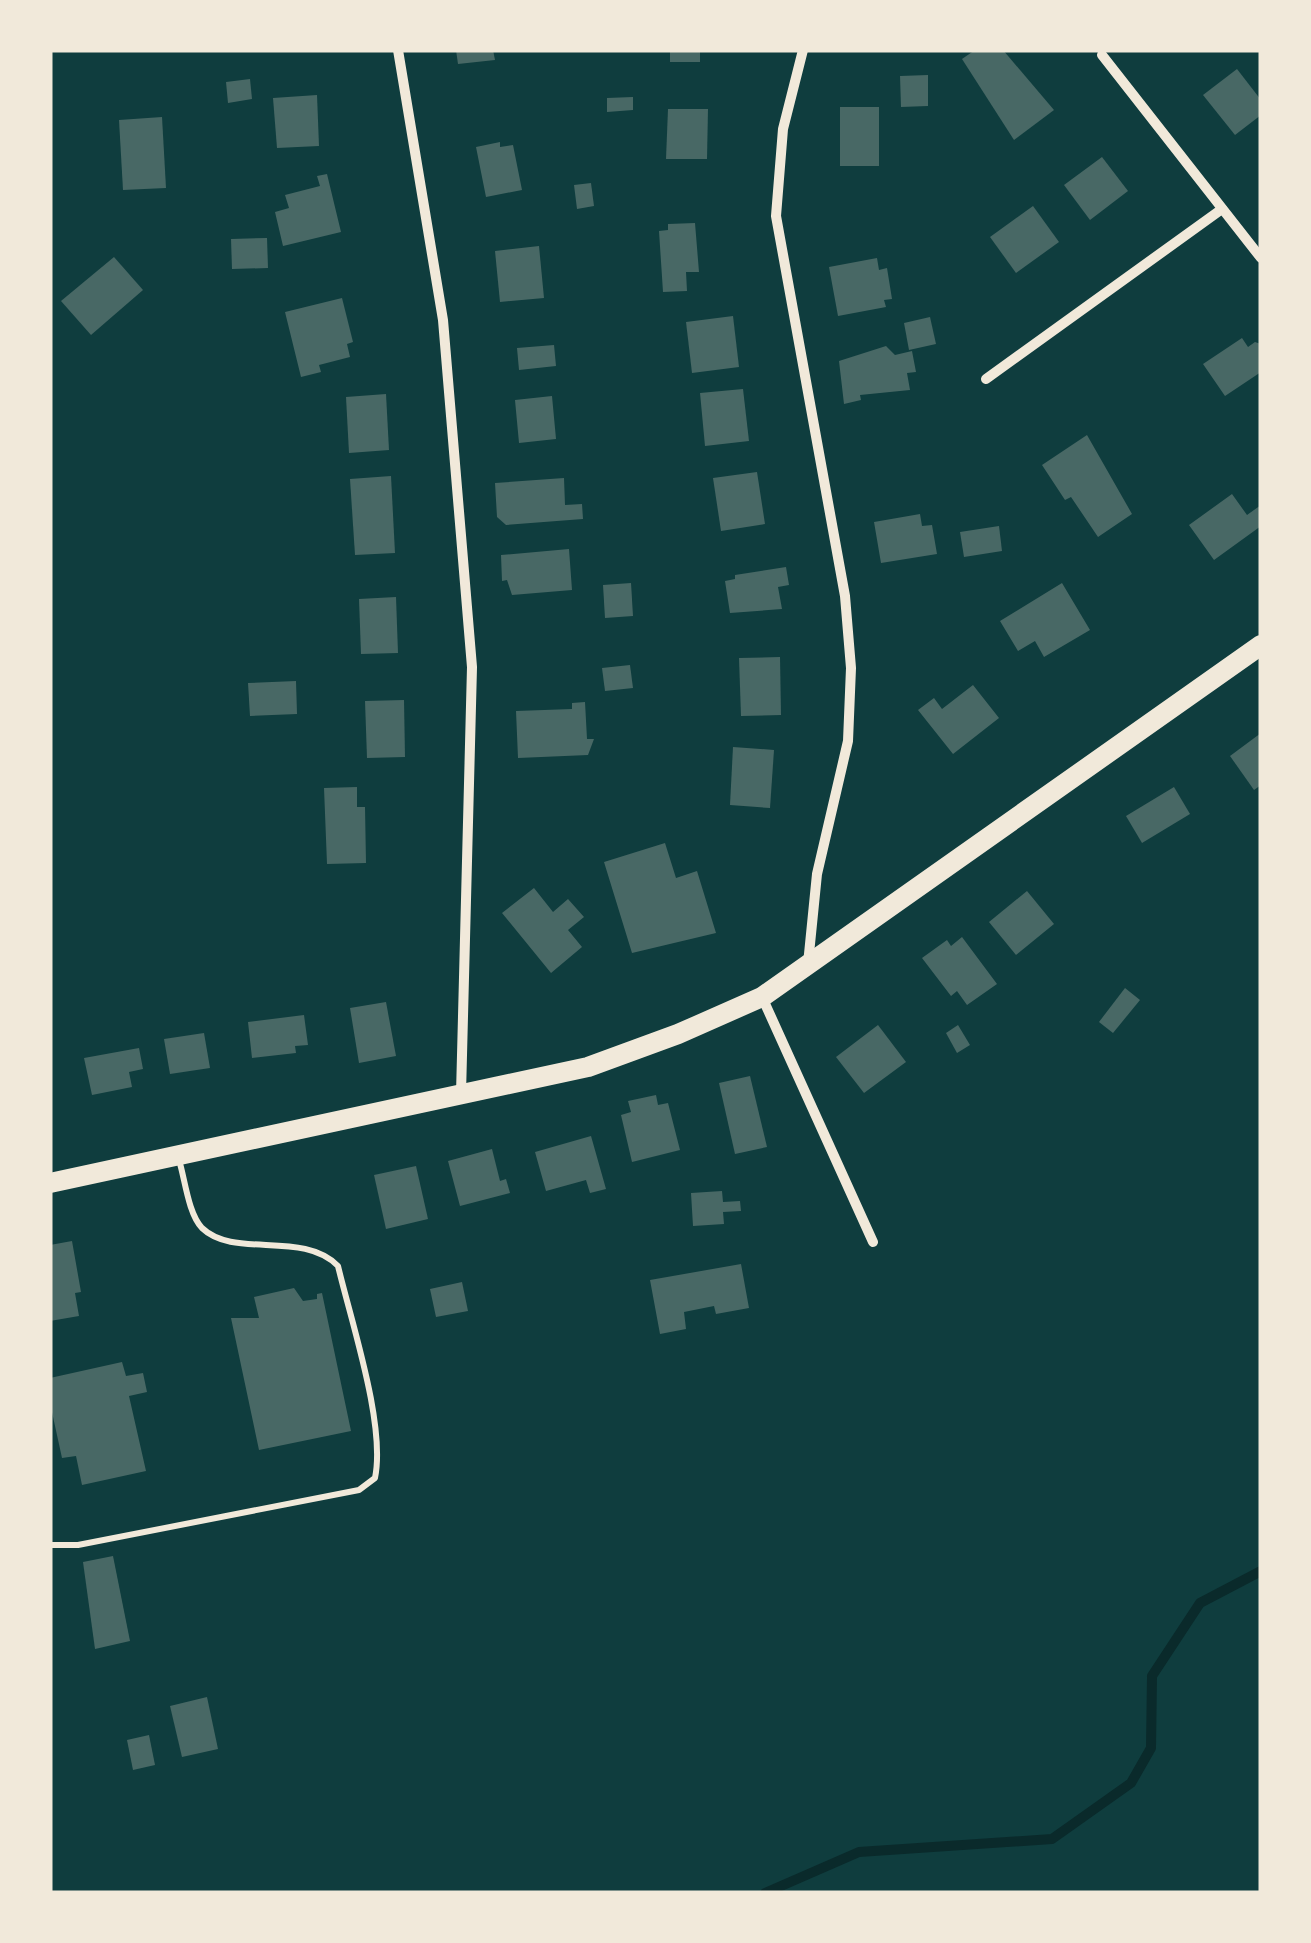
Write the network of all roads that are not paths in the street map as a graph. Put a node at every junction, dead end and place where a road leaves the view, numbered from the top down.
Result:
1 (398, 50) edge
2 (802, 50) edge
3 (1102, 55) dead end
4 (1222, 209) junction
5 (1261, 258) edge
6 (986, 378) dead end
7 (1261, 645) edge
8 (808, 965) junction
9 (762, 997) junction
10 (461, 1094) junction
11 (178, 1155) junction
12 (50, 1183) edge
13 (872, 1242) dead end
14 (50, 1545) edge

1 - 10 street
2 - 8 street
3 - 4 street
4 - 5 street
4 - 6 street
7 - 8 main road
8 - 9 main road
9 - 10 main road
9 - 13 street
10 - 11 main road
11 - 12 main road
11 - 14 lane

